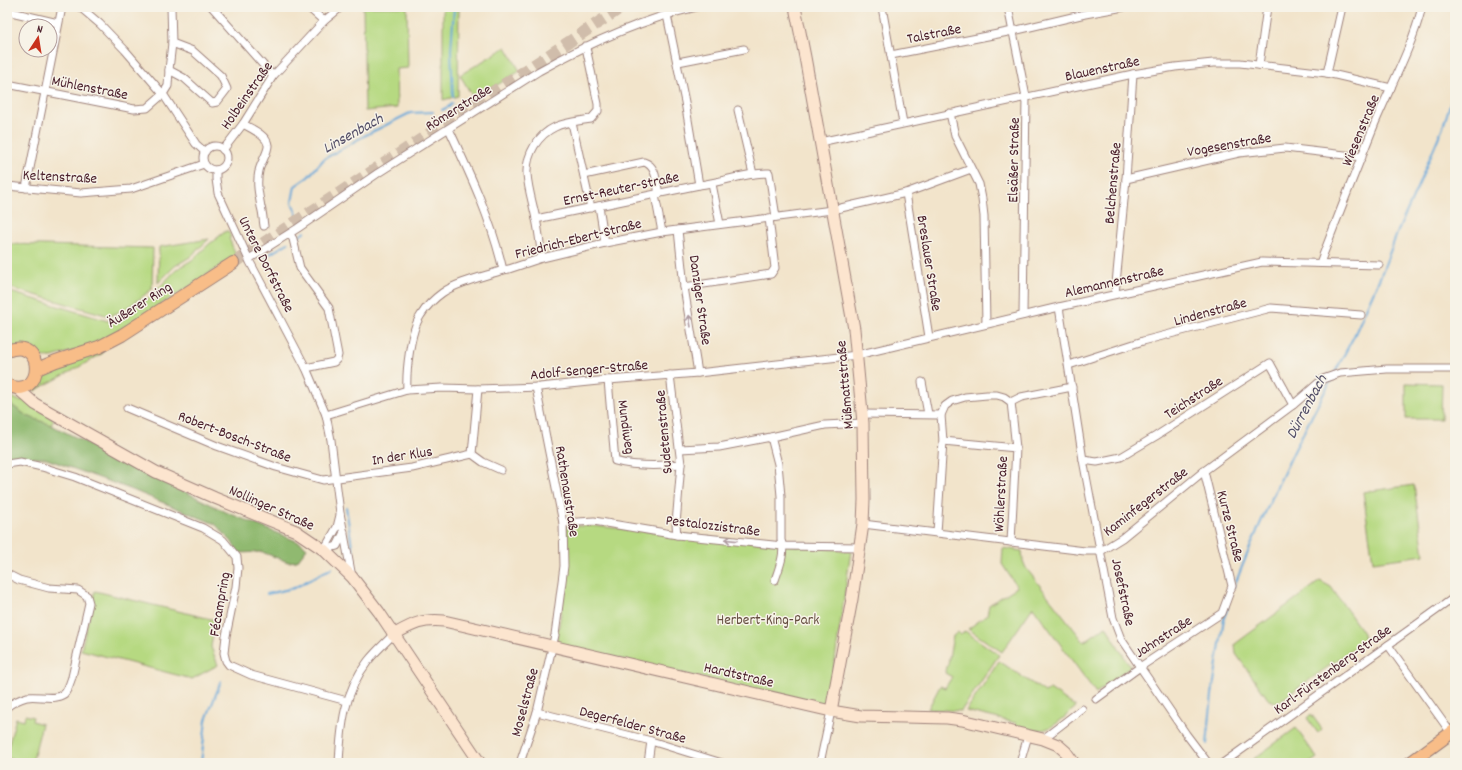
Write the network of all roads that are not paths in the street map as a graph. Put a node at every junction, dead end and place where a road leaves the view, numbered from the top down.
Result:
1 (62, 7) edge
2 (80, 7) edge
3 (171, 7) edge
4 (212, 7) edge
5 (308, 7) edge
6 (341, 7) edge
7 (696, 7) edge
8 (795, 7) edge
9 (882, 7) edge
10 (1008, 7) edge
11 (1124, 7) edge
12 (1267, 7) edge
13 (1342, 7) edge
14 (1422, 7) edge
15 (7, 11) edge
16 (667, 15) junction
17 (37, 18) edge
18 (324, 21) junction
19 (58, 23) edge
20 (1013, 31) junction
21 (172, 42) junction
22 (585, 46) junction
23 (744, 49) dead end
24 (891, 55) junction
25 (51, 58) edge
26 (678, 62) junction
27 (1259, 65) junction
28 (169, 70) junction
29 (1327, 73) junction
30 (1133, 74) junction
31 (273, 76) junction
32 (7, 84) edge
33 (1391, 88) junction
34 (45, 92) junction
35 (163, 94) junction
36 (1026, 97) junction
37 (738, 110) dead end
38 (950, 113) junction
39 (572, 123) junction
40 (903, 123) junction
41 (243, 124) junction
42 (449, 129) junction
43 (820, 142) junction
44 (223, 150) junction
45 (205, 152) junction
46 (1362, 157) junction
47 (204, 164) junction
48 (971, 169) junction
49 (216, 170) junction
50 (752, 174) junction
51 (584, 175) junction
52 (1126, 179) junction
53 (712, 184) junction
54 (699, 185) junction
55 (7, 186) edge
56 (26, 188) junction
57 (906, 193) junction
58 (657, 195) junction
59 (599, 206) junction
60 (591, 208) junction
61 (832, 210) junction
62 (772, 218) junction
63 (536, 219) junction
64 (720, 224) junction
65 (264, 226) dead end
66 (678, 230) junction
67 (662, 232) junction
68 (290, 234) junction
69 (605, 243) junction
70 (542, 258) junction
71 (249, 259) junction
72 (233, 263) tunnel mouth
73 (1320, 263) junction
74 (1379, 265) dead end
75 (503, 270) junction
76 (684, 287) junction
77 (1115, 294) junction
78 (1059, 307) junction
79 (1023, 315) junction
80 (1361, 315) dead end
81 (986, 324) junction
82 (929, 337) junction
83 (7, 351) edge
84 (857, 355) junction
85 (36, 364) junction
86 (1069, 365) junction
87 (306, 368) junction
88 (1455, 370) edge
89 (698, 373) junction
90 (670, 375) junction
91 (608, 380) junction
92 (922, 382) dead end
93 (30, 383) junction
94 (12, 387) edge
95 (1072, 387) junction
96 (536, 388) junction
97 (478, 389) junction
98 (407, 390) junction
99 (1011, 402) junction
100 (35, 404) junction
101 (1293, 405) junction
102 (127, 408) dead end
103 (928, 414) junction
104 (326, 415) junction
105 (941, 415) junction
106 (863, 418) junction
107 (772, 437) junction
108 (943, 441) junction
109 (1016, 448) junction
110 (680, 449) junction
111 (472, 454) junction
112 (1083, 460) junction
113 (7, 464) edge
114 (681, 464) junction
115 (501, 470) dead end
116 (1204, 472) junction
117 (336, 478) junction
118 (340, 513) junction
119 (563, 523) junction
120 (863, 524) junction
121 (344, 532) junction
122 (937, 533) junction
123 (677, 535) junction
124 (1011, 542) junction
125 (783, 546) junction
126 (860, 547) junction
127 (324, 550) junction
128 (1102, 551) junction
129 (7, 574) edge
130 (352, 577) junction
131 (775, 580) dead end
132 (1232, 586) joint
133 (1455, 597) edge
134 (394, 635) junction
135 (1388, 645) junction
136 (552, 647) junction
137 (1140, 667) junction
138 (1096, 699) dead end
139 (347, 701) junction
140 (7, 707) edge
141 (1082, 709) dead end
142 (831, 711) junction
143 (537, 712) junction
144 (1453, 732) edge
145 (1028, 736) junction
146 (1043, 739) junction
147 (651, 741) junction
148 (339, 763) edge
149 (480, 763) edge
150 (520, 763) edge
151 (648, 763) edge
152 (722, 763) edge
153 (820, 763) edge
154 (1020, 763) edge
155 (1074, 763) edge
156 (1208, 763) edge
157 (1223, 763) edge
158 (1410, 763) edge

1 - 19 street
2 - 35 street
3 - 21 street
4 - 31 street
5 - 18 street
6 - 18 street, Holbeinstraße
7 - 16 street, Römerstraße
8 - 43 street, Müßmattstraße
9 - 24 street
10 - 20 street, Elsäßer Straße
11 - 20 street, Talstraße
12 - 27 street
13 - 29 street
14 - 33 street, Wiesenstraße
15 - 17 street
16 - 22 street, Römerstraße
16 - 26 street
18 - 31 street, Holbeinstraße
20 - 24 street, Talstraße
20 - 36 street, Elsäßer Straße
21 - 28 street
21 - 28 street
22 - 39 street
22 - 42 street, Römerstraße
23 - 26 street
24 - 40 street
25 - 34 street
26 - 54 street
27 - 29 street, Blauenstraße
27 - 30 street, Blauenstraße
28 - 35 street
29 - 33 street, Blauenstraße
30 - 36 street, Blauenstraße
30 - 52 street, Belchenstraße
31 - 41 street, Holbeinstraße
32 - 34 street, Mühlenstraße
33 - 46 street, Wiesenstraße
34 - 35 street, Mühlenstraße
34 - 56 street
35 - 45 street
36 - 38 street, Blauenstraße
36 - 79 street, Elsäßer Straße
37 - 50 street
38 - 40 street, Blauenstraße
38 - 48 street
39 - 51 street
39 - 63 street
40 - 43 street, Blauenstraße
41 - 44 street, Holbeinstraße
41 - 65 street
42 - 68 street, Römerstraße
42 - 75 street
43 - 61 street, Müßmattstraße
44 - 45 street
44 - 49 street
45 - 47 street
46 - 52 street, Vogesenstraße
46 - 73 street, Wiesenstraße
47 - 49 street
47 - 56 street, Keltenstraße
48 - 57 street, Friedrich-Ebert-Straße
48 - 81 street
49 - 71 street, Untere Dorfstraße
50 - 53 street, Ernst-Reuter-Straße
50 - 62 street, Ernst-Reuter-Straße
51 - 58 street
51 - 60 street
52 - 77 street, Belchenstraße
53 - 54 street, Ernst-Reuter-Straße
53 - 64 street
54 - 58 street, Ernst-Reuter-Straße
55 - 56 street, Keltenstraße
57 - 61 street, Friedrich-Ebert-Straße
57 - 82 street, Breslauer Straße
58 - 59 street, Ernst-Reuter-Straße
58 - 67 street
59 - 60 street, Ernst-Reuter-Straße
59 - 69 street
60 - 63 street, Ernst-Reuter-Straße
61 - 62 street, Friedrich-Ebert-Straße
61 - 84 street, Müßmattstraße
62 - 64 street, Friedrich-Ebert-Straße
62 - 76 street
63 - 70 street
64 - 66 street, Friedrich-Ebert-Straße
66 - 67 street, Friedrich-Ebert-Straße
66 - 76 street, Danziger Straße
67 - 69 street, Friedrich-Ebert-Straße
68 - 71 street, Römerstraße
68 - 87 street, Untere Dorfstraße
69 - 70 street, Friedrich-Ebert-Straße
70 - 75 street, Friedrich-Ebert-Straße
71 - 87 street, Untere Dorfstraße
72 - 85 main road, Äußerer Ring
73 - 74 street, Alemannenstraße
73 - 77 street, Alemannenstraße
75 - 98 street, Friedrich-Ebert-Straße
89 -> 76 street, Danziger Straße
77 - 78 street, Alemannenstraße
78 - 79 street, Alemannenstraße
78 - 86 street, Josefstraße
79 - 81 street, Alemannenstraße
80 - 86 street, Lindenstraße
81 - 82 street, Alemannenstraße
82 - 84 street, Alemannenstraße
83 - 85 main road
84 - 89 street, Adolf-Senger-Straße
84 - 106 street, Müßmattstraße
85 - 93 main road
86 - 95 street, Josefstraße
87 - 104 street, Untere Dorfstraße
88 - 101 street, Kaminfegerstraße
89 - 90 street, Adolf-Senger-Straße
90 - 91 street, Adolf-Senger-Straße
90 - 110 street, Sudetenstraße
91 - 96 street, Adolf-Senger-Straße
91 - 114 street, Mundiweg
92 - 103 street
93 - 94 main road
93 - 100 street
94 - 100 street, Nollinger Straße
95 - 99 street
95 - 112 street, Josefstraße
96 - 97 street, Adolf-Senger-Straße
96 - 119 street, Rathenaustraße
97 - 98 street, Adolf-Senger-Straße
97 - 111 street
98 - 104 street, Adolf-Senger-Straße
99 - 105 street
99 - 109 street, Wöhlerstraße
100 - 127 street, Nollinger Straße
101 - 112 street, Teichstraße
101 - 116 street, Kaminfegerstraße
102 - 117 street, Robert-Bosch-Straße
103 - 105 street
103 - 106 street
104 - 117 street, Untere Dorfstraße
105 - 108 street
106 - 107 street
106 - 120 street, Müßmattstraße
107 - 110 street
107 - 125 street
108 - 109 street, Wöhlerstraße
108 - 122 street
109 - 124 street, Wöhlerstraße
110 - 114 street, Sudetenstraße
111 - 115 street
111 - 117 street, In der Klus
112 - 128 street, Josefstraße
113 - 139 street, Fécampring
114 - 123 street, Sudetenstraße
116 - 128 street, Kaminfegerstraße
116 - 132 street, Kurze Straße
117 - 118 street, Untere Dorfstraße
118 - 121 street, Untere Dorfstraße
118 - 127 street, Untere Dorfstraße
119 - 123 street, Pestalozzistraße
119 - 136 street, Rathenaustraße
120 - 122 street, Kaminfegerstraße
120 - 126 street, Müßmattstraße
121 - 127 street
121 - 130 street, Untere Dorfstraße
122 - 124 street, Kaminfegerstraße
125 -> 123 street, Pestalozzistraße
124 - 128 street, Kaminfegerstraße
125 - 126 street, Pestalozzistraße
125 - 131 street
126 - 142 street, Müßmattstraße
127 - 130 street, Nollinger Straße
128 - 137 street, Josefstraße
129 - 140 street
130 - 134 street, Nollinger Straße
132 - 137 street, Jahnstraße
133 - 135 street, Karl-Fürstenberg-Straße
134 - 136 street, Hardtstraße
134 - 139 street
134 - 149 street, Nollinger Straße
135 - 144 street
135 - 157 street, Karl-Fürstenberg-Straße
136 - 142 street, Hardtstraße
136 - 143 street, Moselstraße
137 - 138 street, Jahnstraße
137 - 156 street, Josefstraße
139 - 148 street
141 - 146 street
142 - 145 street, Hardtstraße
142 - 153 street, Müßmattstraße
143 - 147 street, Degerfelder Straße
143 - 150 street, Moselstraße
144 - 158 main road
145 - 146 street, Hardtstraße
145 - 154 street
146 - 155 street, Hardtstraße
147 - 151 street
147 - 152 street, Degerfelder Straße

